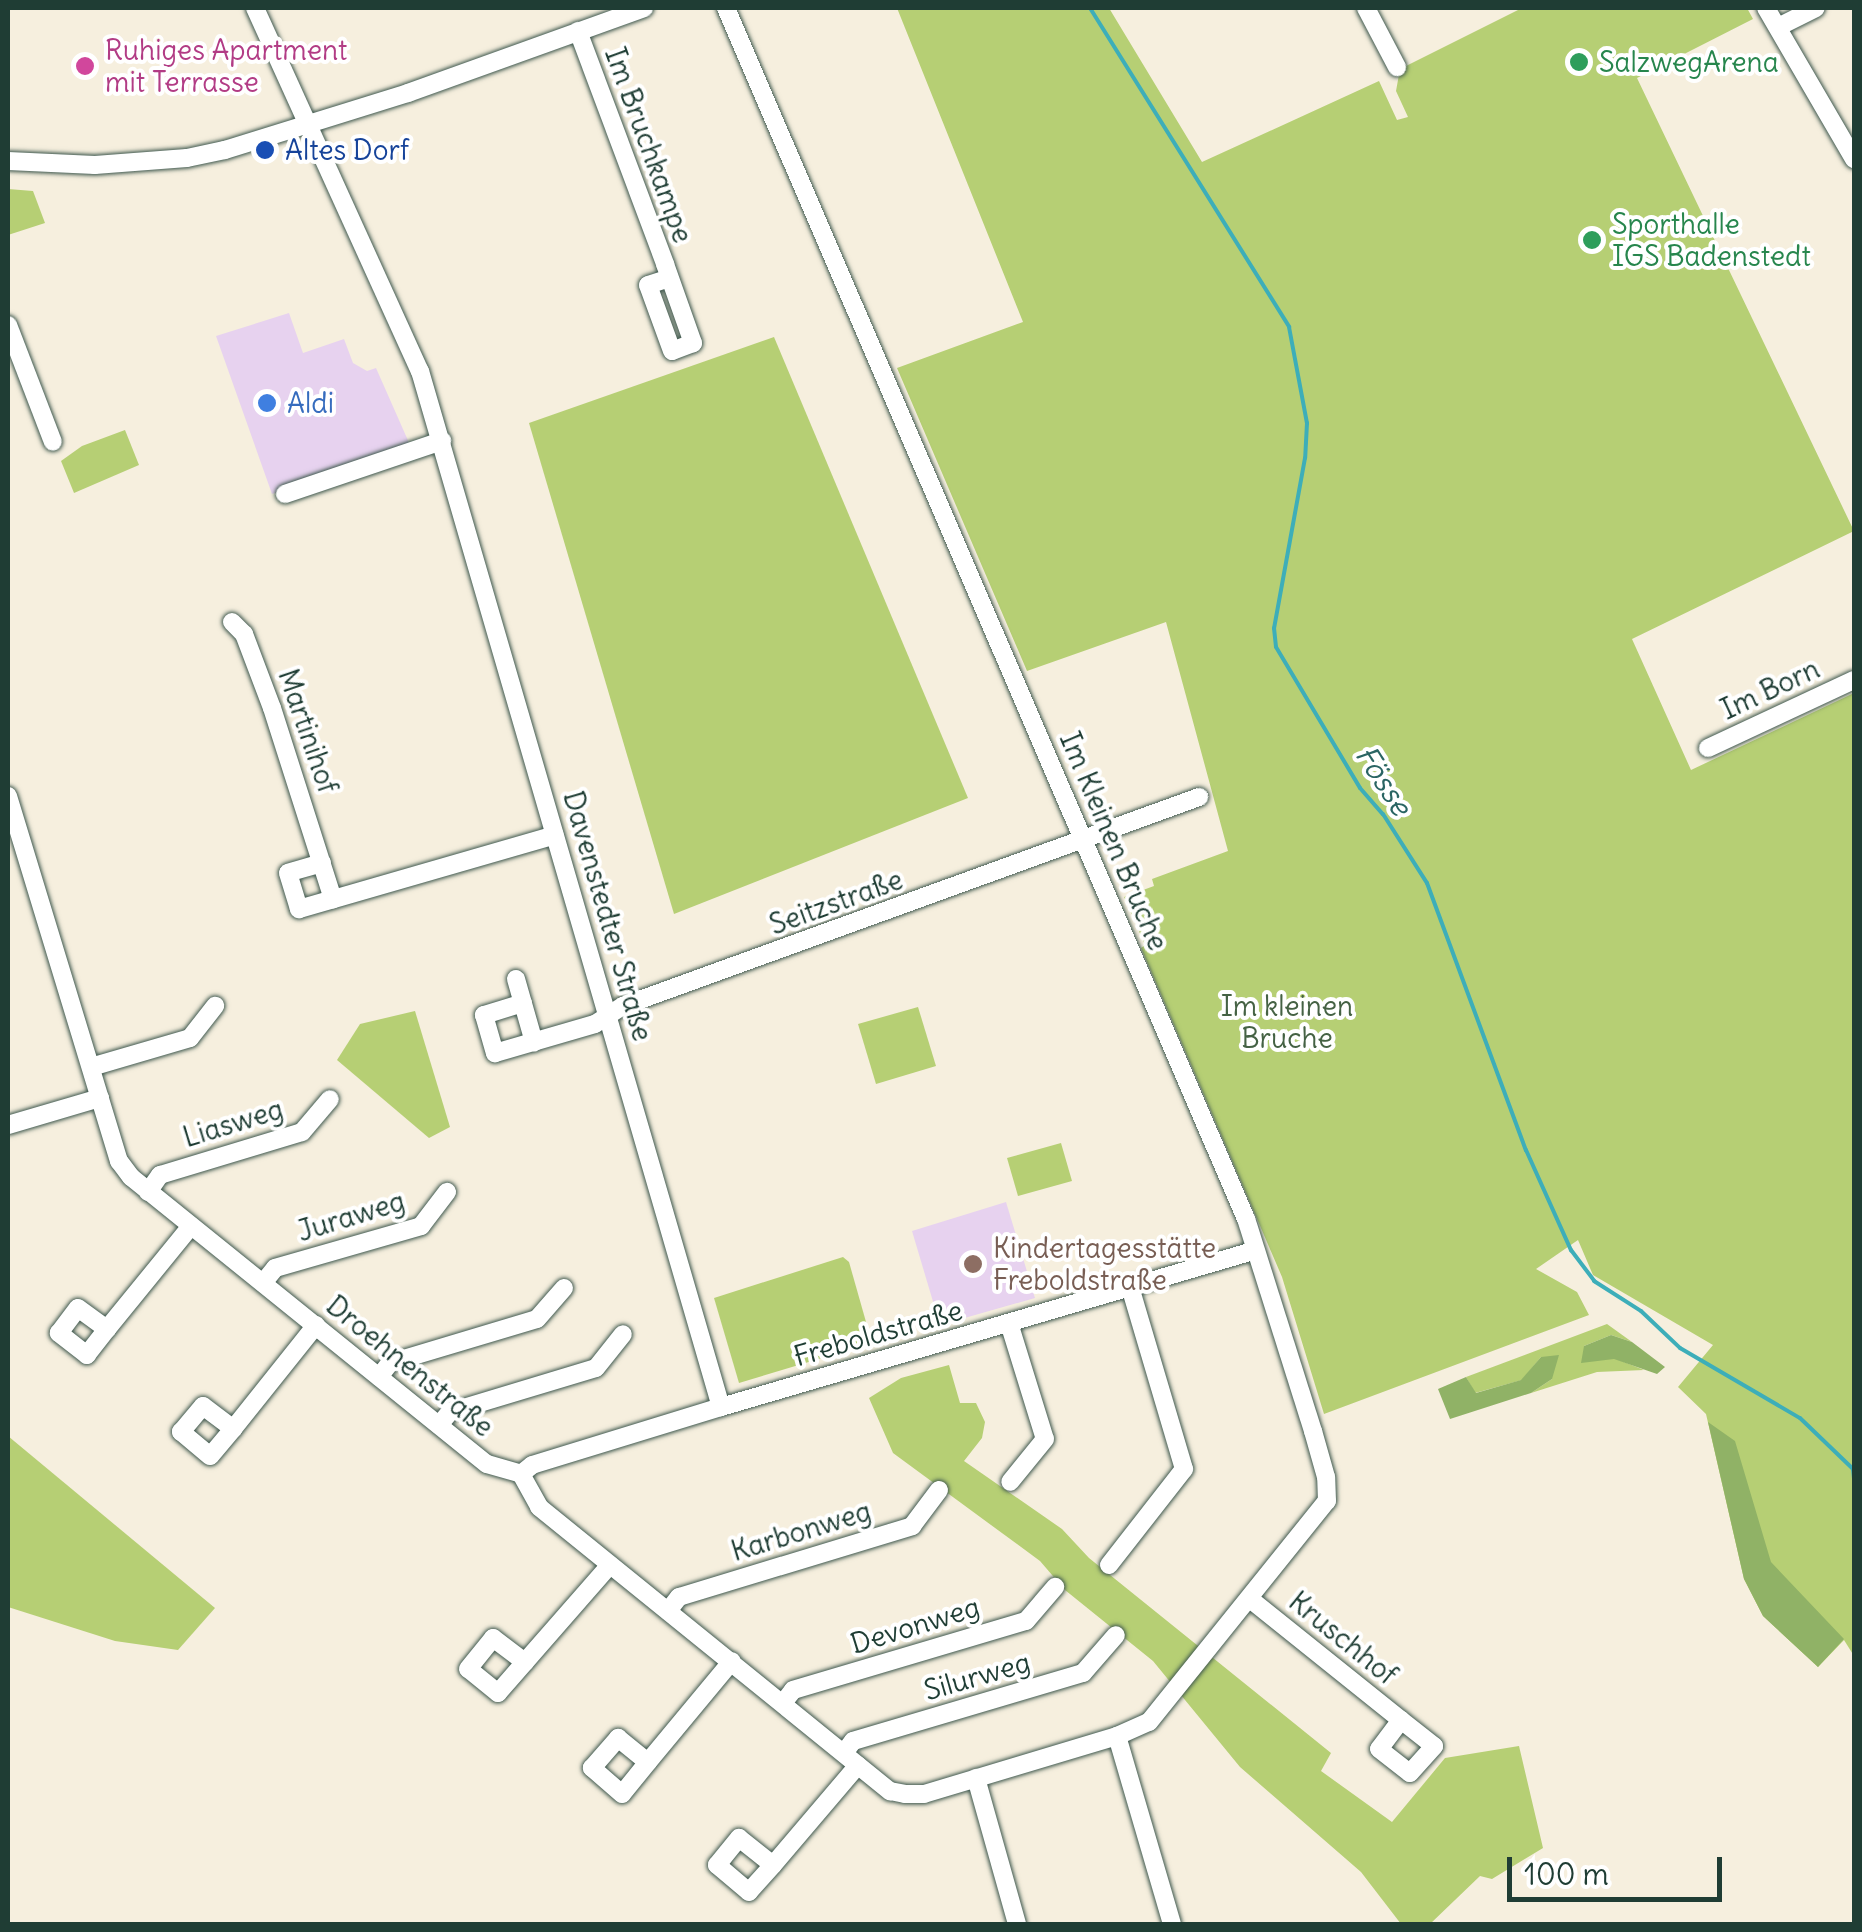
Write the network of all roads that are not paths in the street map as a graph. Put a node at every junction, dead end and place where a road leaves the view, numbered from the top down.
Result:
1 (255, 8) edge
2 (644, 8) edge
3 (726, 8) edge
4 (1366, 8) edge
5 (1766, 8) edge
6 (1816, 8) edge
7 (1778, 27) junction
8 (578, 31) junction
9 (1397, 67) dead end
10 (299, 128) junction
11 (1854, 157) edge
12 (8, 160) edge
13 (669, 278) dead end
14 (8, 325) edge
15 (442, 441) junction
16 (54, 442) dead end
17 (285, 494) dead end
18 (232, 622) dead end
19 (1854, 680) edge
20 (1708, 748) dead end
21 (8, 796) edge
22 (1198, 798) dead end
23 (556, 835) junction
24 (1084, 840) junction
25 (322, 863) junction
26 (333, 899) junction
27 (516, 979) dead end
28 (522, 1003) junction
29 (215, 1006) dead end
30 (608, 1016) junction
31 (534, 1042) junction
32 (91, 1067) junction
33 (100, 1098) junction
34 (330, 1099) dead end
35 (8, 1125) edge
36 (148, 1192) junction
37 (447, 1192) dead end
38 (191, 1226) junction
39 (1253, 1251) junction
40 (264, 1283) junction
41 (1130, 1287) junction
42 (564, 1288) dead end
43 (1010, 1323) junction
44 (316, 1325) junction
45 (107, 1329) dead end
46 (623, 1334) dead end
47 (379, 1376) junction
48 (721, 1407) junction
49 (439, 1425) junction
50 (233, 1429) dead end
51 (521, 1474) junction
52 (1010, 1482) dead end
53 (939, 1490) dead end
54 (610, 1565) junction
55 (1109, 1566) dead end
56 (1055, 1588) dead end
57 (1250, 1600) junction
58 (668, 1612) junction
59 (1116, 1635) dead end
60 (525, 1662) dead end
61 (732, 1662) junction
62 (783, 1703) junction
63 (1401, 1720) dead end
64 (1117, 1736) junction
65 (851, 1759) junction
66 (648, 1762) dead end
67 (976, 1778) junction
68 (773, 1865) dead end
69 (1017, 1924) edge
70 (1171, 1924) edge

1 - 10 street, Davenstedter Straße
2 - 8 street
3 - 24 street, Im Kleinen Bruche
4 - 9 street
5 - 7 street
6 - 7 street
7 - 11 street
8 - 10 street
8 - 13 street, Im Bruchkampe
10 - 12 street
10 - 15 street, Davenstedter Straße
14 - 16 street
15 - 17 street
15 - 23 street, Davenstedter Straße
18 - 25 street, Martinihof
19 - 20 street, Im Born
21 - 32 street, Droehnenstraße
22 - 24 street, Seitzstraße
23 - 26 street
23 - 30 street, Davenstedter Straße
24 - 30 street, Seitzstraße
24 - 39 street, Im Kleinen Bruche
25 - 26 street, Martinihof
25 - 26 street
27 - 28 street
28 - 31 street
28 - 31 street, Seitzstraße
29 - 32 street
30 - 31 street, Seitzstraße
30 - 48 street, Davenstedter Straße
32 - 33 street, Droehnenstraße
33 - 35 street
33 - 36 street, Droehnenstraße
34 - 36 street, Liasweg
36 - 38 street, Droehnenstraße
37 - 40 street, Juraweg
38 - 40 street, Droehnenstraße
38 - 45 street
39 - 41 street, Freboldstraße
39 - 57 street, Im Kleinen Bruche
40 - 44 street, Droehnenstraße
41 - 43 street, Freboldstraße
41 - 55 street
42 - 47 street
43 - 48 street, Freboldstraße
43 - 52 street
44 - 47 street, Droehnenstraße
44 - 50 street
46 - 49 street
47 - 49 street, Droehnenstraße
48 - 51 street, Freboldstraße
49 - 51 street, Droehnenstraße
51 - 54 street
53 - 58 street, Karbonweg
54 - 58 street
54 - 60 street
56 - 62 street, Devonweg
57 - 63 street, Kruschhof
57 - 64 street, Im Kleinen Bruche
58 - 61 street
59 - 65 street, Silurweg
61 - 62 street
61 - 66 street
62 - 65 street
64 - 67 street
64 - 70 street
65 - 67 street
65 - 68 street
67 - 69 street

